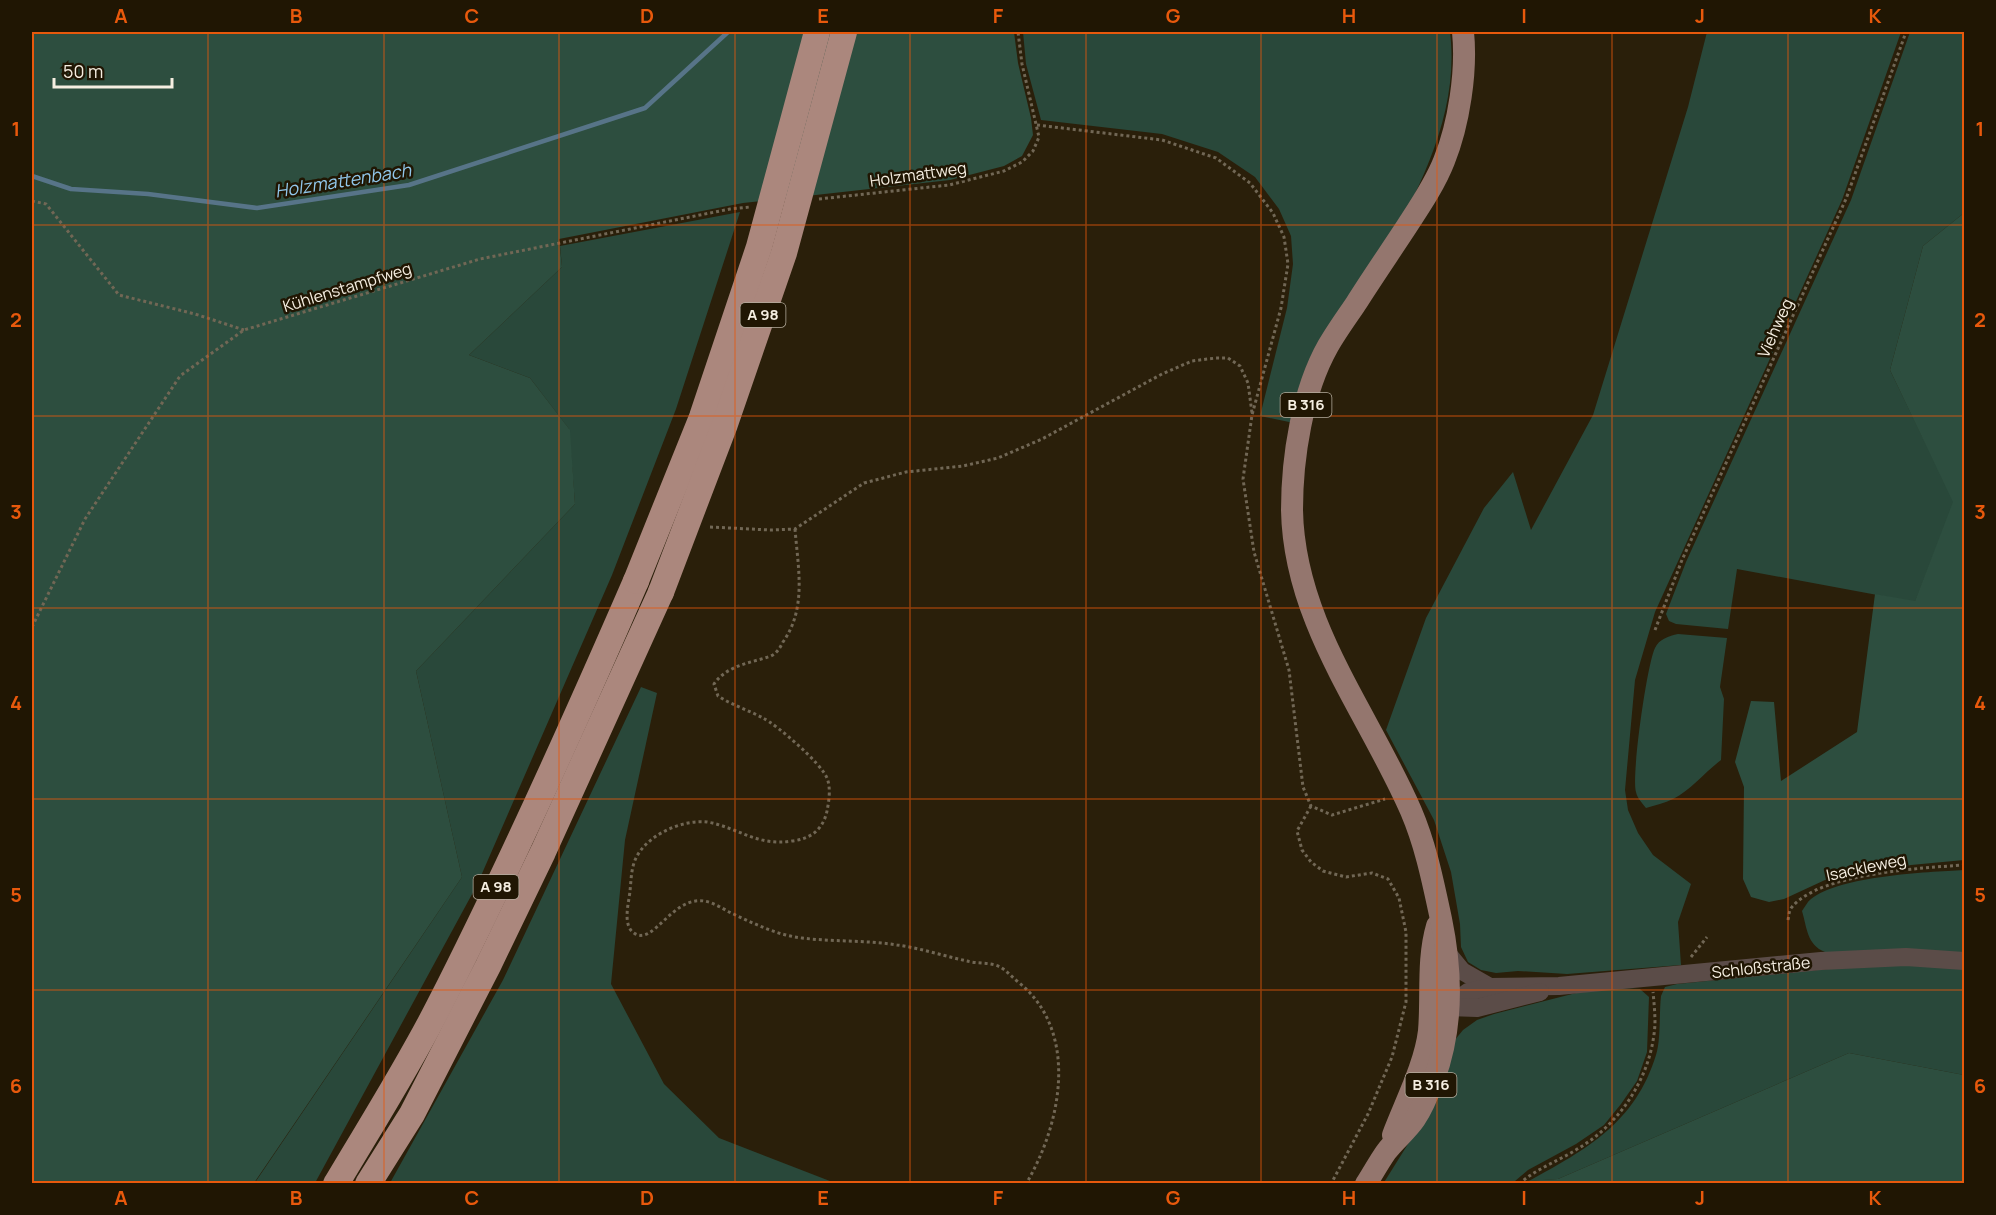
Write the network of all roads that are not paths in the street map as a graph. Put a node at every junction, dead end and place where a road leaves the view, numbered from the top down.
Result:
1 (817, 32) edge
2 (844, 32) edge
3 (1463, 32) edge
4 (1440, 914) junction
5 (1448, 954) junction
6 (1965, 961) edge
7 (1490, 987) junction
8 (1559, 987) junction
9 (1448, 1007) junction
10 (1429, 1033) junction
11 (1387, 1151) junction
12 (336, 1184) edge
13 (368, 1184) edge
14 (1366, 1184) edge

1 - 12 highway, A 98, bridge
2 - 13 highway, A 98, bridge
3 - 4 main road, B 316
4 - 5 main road, B 316
4 - 10 main road, B 316
5 - 7 street
5 - 9 main road, B 316
6 - 8 street, Schloßstraße
7 - 8 street, Schloßstraße
7 - 9 street, Schloßstraße
8 - 9 street, Schloßstraße
9 - 10 main road
9 - 11 main road, B 316
10 - 11 main road, B 316
11 - 14 main road, B 316

